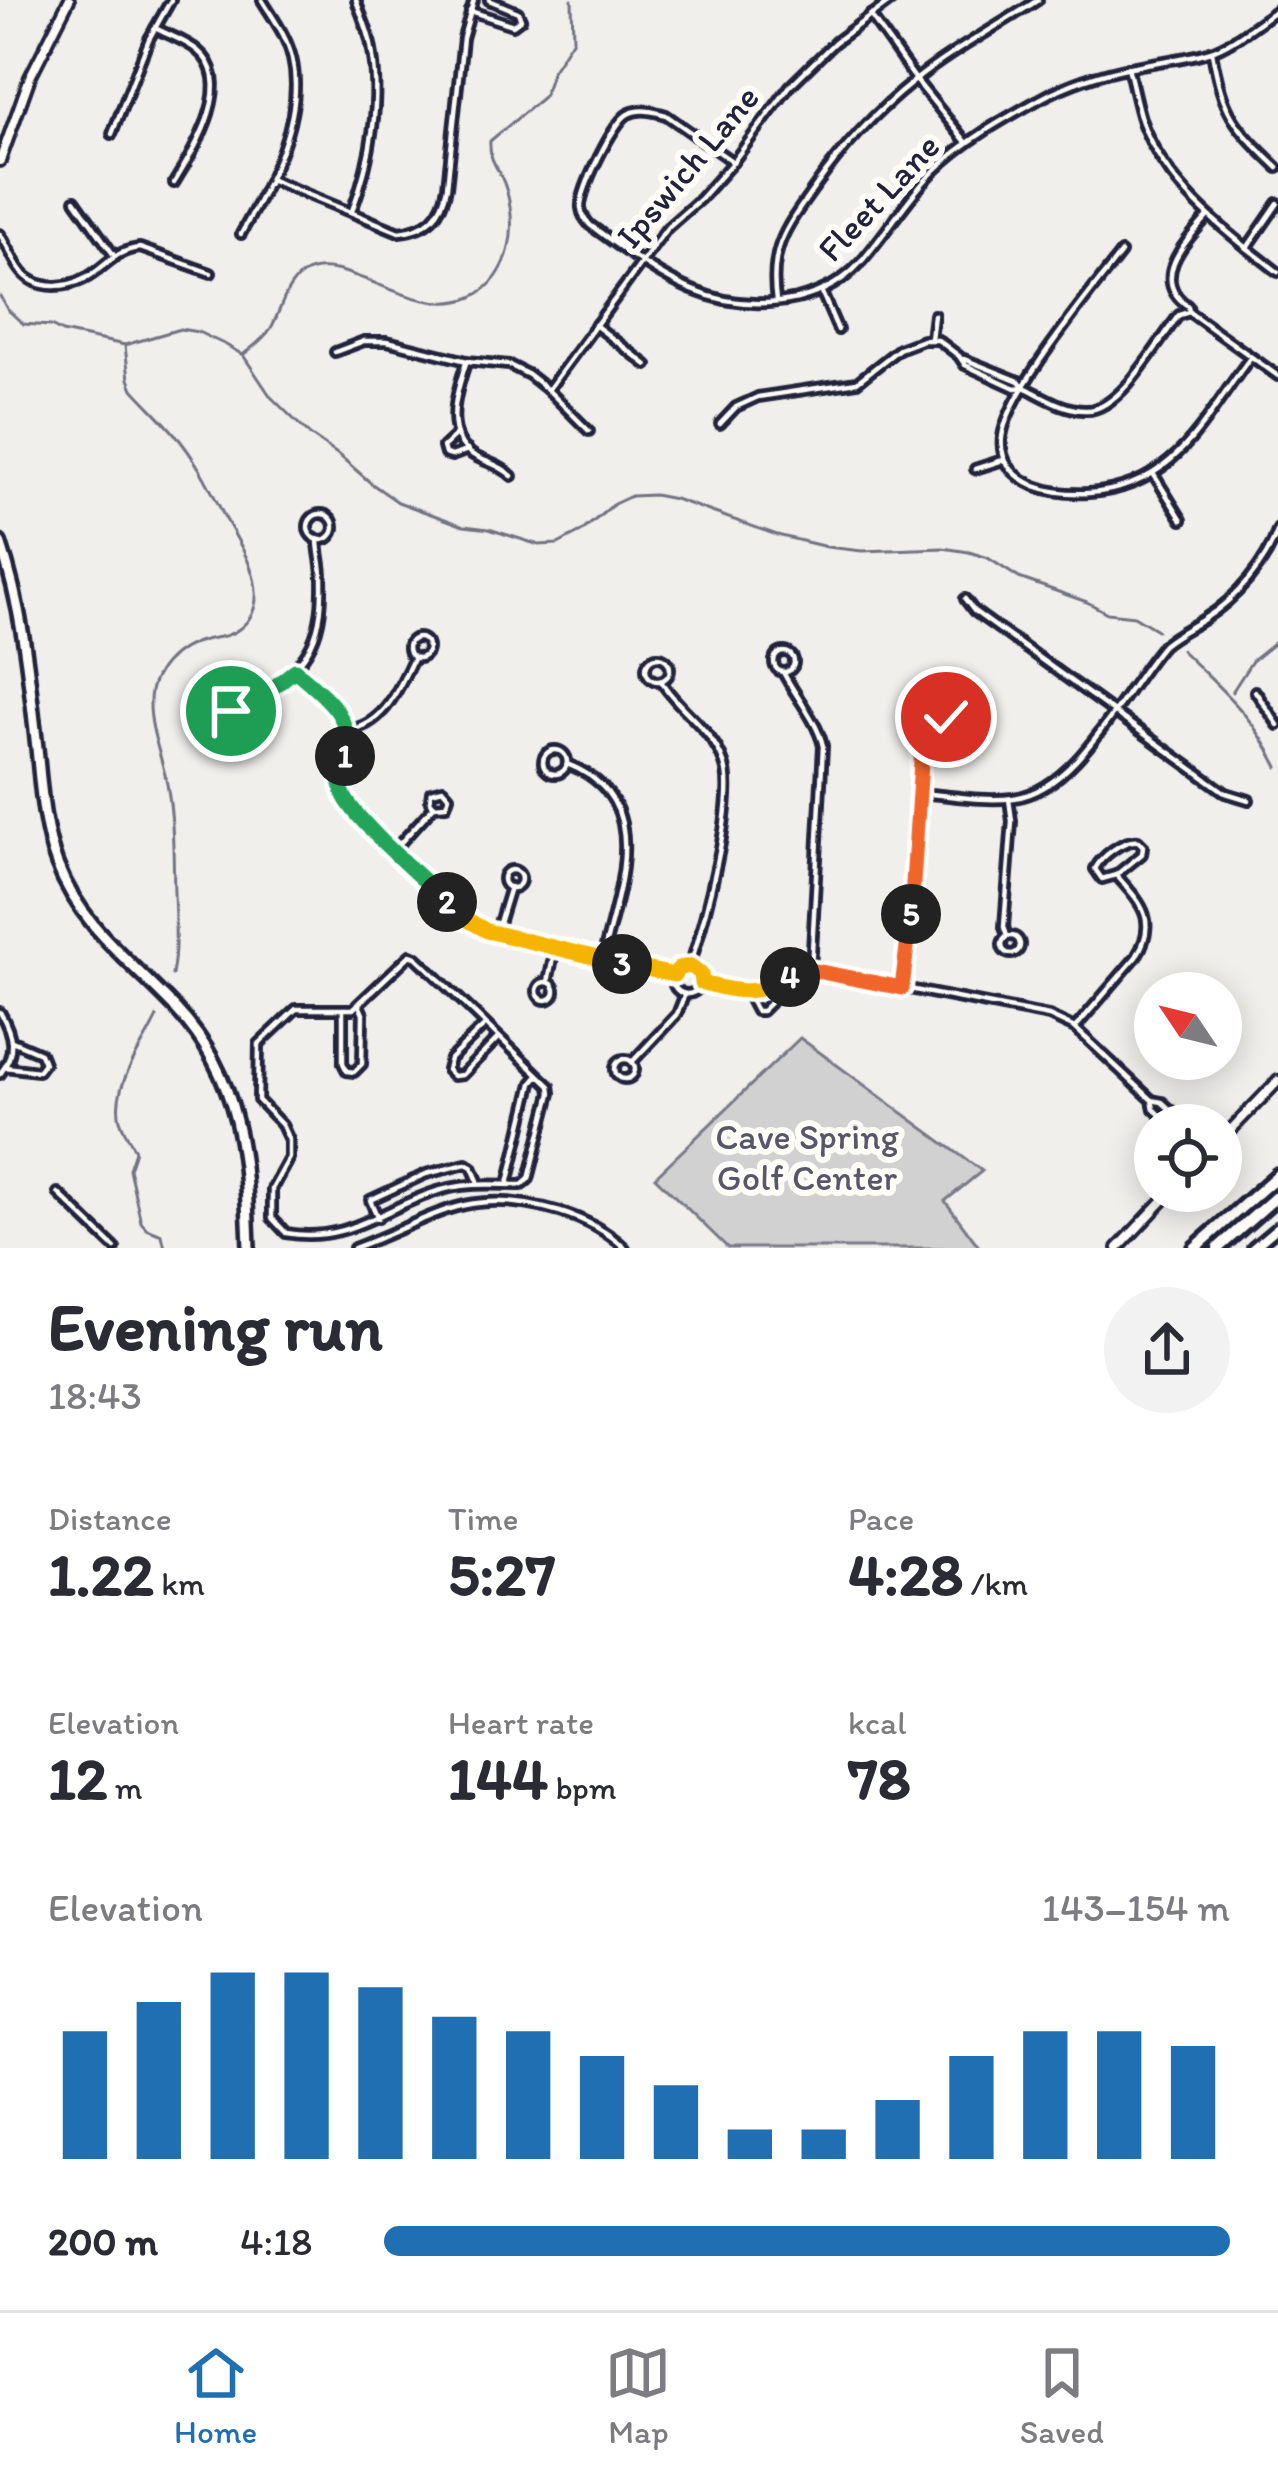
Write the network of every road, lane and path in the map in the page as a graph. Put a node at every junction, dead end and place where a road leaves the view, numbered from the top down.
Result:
1 (70, 0) edge
2 (171, 0) edge
3 (262, 0) edge
4 (356, 0) edge
5 (474, 0) edge
6 (489, 0) edge
7 (892, 0) edge
8 (1038, 0) edge
9 (1278, 9) edge
10 (470, 11) junction
11 (870, 15) junction
12 (155, 28) junction
13 (1212, 52) junction
14 (1129, 67) junction
15 (916, 80) junction
16 (112, 134) dead end
17 (968, 143) junction
18 (0, 161) edge
19 (734, 162) junction
20 (1278, 168) edge
21 (272, 180) junction
22 (174, 183) dead end
23 (75, 200) dead end
24 (1278, 203) edge
25 (352, 211) junction
26 (1208, 216) junction
27 (0, 234) edge
28 (241, 234) dead end
29 (1247, 248) junction
30 (1120, 253) dead end
31 (114, 255) junction
32 (643, 260) junction
33 (1278, 272) edge
34 (211, 273) dead end
35 (822, 293) junction
36 (1180, 302) junction
37 (776, 303) junction
38 (1189, 312) junction
39 (934, 315) dead end
40 (1179, 315) junction
41 (595, 325) junction
42 (838, 330) dead end
43 (931, 339) junction
44 (335, 352) dead end
45 (1250, 358) junction
46 (467, 361) junction
47 (646, 365) dead end
48 (1278, 376) edge
49 (1024, 387) junction
50 (548, 390) junction
51 (720, 424) dead end
52 (590, 431) dead end
53 (457, 434) junction
54 (468, 450) junction
55 (1004, 460) junction
56 (975, 469) dead end
57 (1154, 475) junction
58 (512, 476) dead end
59 (1182, 520) dead end
60 (1278, 529) edge
61 (318, 539) junction
62 (0, 542) edge
63 (965, 598) dead end
64 (414, 657) dead end
65 (295, 670) junction
66 (783, 672) dead end
67 (661, 681) junction
68 (1255, 692) dead end
69 (248, 708) dead end
70 (1113, 711) junction
71 (1277, 721) edge
72 (948, 722) dead end
73 (347, 730) junction
74 (567, 764) dead end
75 (919, 793) junction
76 (1009, 799) junction
77 (1249, 800) dead end
78 (434, 806) dead end
79 (394, 850) junction
80 (1116, 875) junction
81 (510, 887) dead end
82 (496, 933) junction
83 (1007, 936) dead end
84 (555, 948) junction
85 (602, 959) junction
86 (691, 966) junction
87 (811, 970) junction
88 (674, 975) junction
89 (548, 982) dead end
90 (702, 983) junction
91 (769, 988) junction
92 (902, 988) junction
93 (746, 992) junction
94 (685, 994) junction
95 (358, 1005) junction
96 (344, 1009) junction
97 (0, 1012) edge
98 (484, 1025) junction
99 (1075, 1028) junction
100 (498, 1038) junction
101 (12, 1041) junction
102 (632, 1062) dead end
103 (3, 1070) edge
104 (538, 1076) junction
105 (1278, 1081) edge
106 (1152, 1100) junction
107 (1153, 1104) edge
108 (1164, 1104) edge
109 (1242, 1119) edge
110 (1278, 1174) edge
111 (478, 1183) junction
112 (508, 1184) junction
113 (58, 1193) dead end
114 (1278, 1195) edge
115 (1152, 1212) edge
116 (378, 1218) junction
117 (1278, 1227) edge
118 (383, 1237) junction
119 (115, 1248) edge
120 (249, 1248) edge
121 (354, 1248) edge
122 (388, 1248) edge
123 (625, 1248) edge
124 (1118, 1248) edge
125 (1195, 1248) edge
126 (1218, 1248) edge
127 (1253, 1248) edge

1 - 18 street
2 - 12 street
3 - 21 street
4 - 25 street
5 - 10 street
6 - 10 street
7 - 11 street, Ipswich Lane
8 - 15 street
9 - 13 street, Fleet Lane
10 - 25 street
11 - 15 street
11 - 19 street, Ipswich Lane
12 - 16 street
12 - 22 street
13 - 14 street, Fleet Lane
13 - 20 street
14 - 17 street, Fleet Lane
14 - 26 street
15 - 17 street
15 - 37 street
17 - 35 street, Fleet Lane
19 - 32 street, Ipswich Lane
19 - 32 street, Fleet Lane
21 - 25 street
21 - 28 street
23 - 31 street
24 - 29 street
26 - 29 street
26 - 36 street
27 - 31 street
29 - 33 street
30 - 49 street
31 - 34 street
32 - 37 street, Fleet Lane
32 - 41 street, Ipswich Lane
35 - 37 street, Fleet Lane
35 - 42 street
36 - 38 street
36 - 40 street
38 - 40 street
38 - 45 street
39 - 43 street
40 - 49 street
41 - 47 street
41 - 50 street, Ipswich Lane
43 - 49 street
43 - 51 street
44 - 46 street
45 - 48 street
45 - 57 street
46 - 50 street
46 - 53 street
49 - 55 street
50 - 52 street
53 - 54 street
53 - 54 street
54 - 58 street
55 - 56 street
55 - 57 street
57 - 59 street
60 - 70 street
61 - 61 street
61 - 65 street
62 - 120 main road
63 - 70 street
64 - 73 street
65 - 69 street
65 - 73 street
66 - 87 street
67 - 67 street
67 - 86 street
68 - 71 street
70 - 76 street
70 - 77 street
72 - 75 street
73 - 79 street
74 - 85 street
75 - 76 street
75 - 92 street
76 - 83 street
78 - 79 street
79 - 82 street
80 - 80 street
80 - 99 street
81 - 82 street
82 - 84 street
84 - 85 street
84 - 89 street
85 - 88 street
86 - 88 street
86 - 90 street
87 - 91 street
87 - 92 street
88 - 94 street
90 - 93 street
90 - 94 street
91 - 93 street
91 - 93 street
92 - 99 street
94 - 102 street
95 - 96 street
95 - 96 street
95 - 98 street
96 - 116 street
97 - 101 street
98 - 100 street
98 - 100 street
99 - 106 street
100 - 104 street
101 - 103 street
101 - 103 street
104 - 112 street
104 - 112 street
105 - 109 street
106 - 107 street
106 - 108 street
110 - 125 highway
111 - 112 street
111 - 116 street
111 - 116 street
113 - 119 street
114 - 126 highway
115 - 124 street
117 - 127 street
118 - 121 street
118 - 122 street
118 - 123 street

